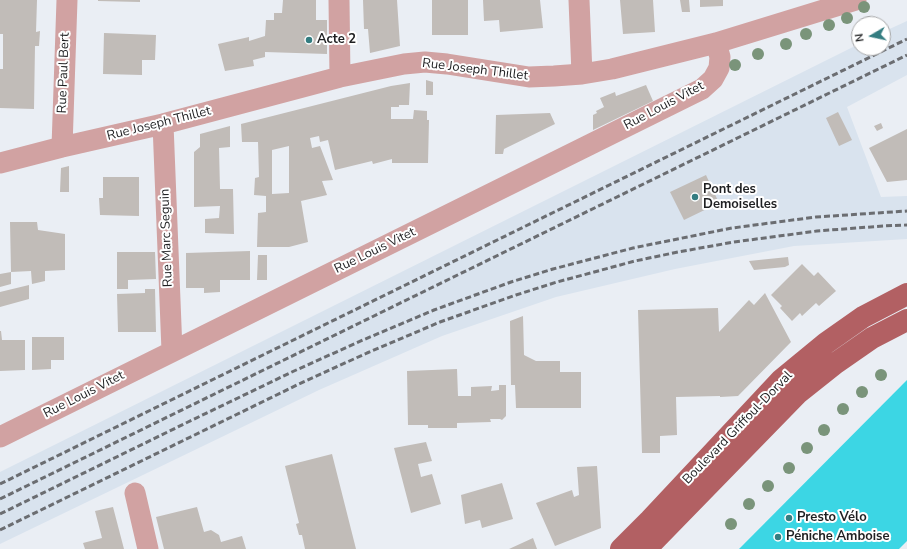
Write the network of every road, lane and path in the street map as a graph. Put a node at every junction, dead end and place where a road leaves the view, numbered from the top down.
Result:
1 (67, 0) edge
2 (339, 0) edge
3 (579, 0) edge
4 (856, 0) edge
5 (716, 43) junction
6 (582, 74) junction
7 (340, 77) junction
8 (163, 124) junction
9 (62, 147) junction
10 (0, 163) edge
11 (907, 294) edge
12 (907, 320) edge
13 (172, 351) junction
14 (0, 437) edge
15 (135, 493) dead end
16 (148, 549) edge
17 (621, 549) edge
18 (646, 549) edge

1 - 9 street, Rue Paul Bert
2 - 7 street
3 - 6 street
4 - 5 street, Rue Joseph Thillet
5 - 6 street, Rue Joseph Thillet
5 - 13 street, Rue Louis Vitet
6 - 7 street, Rue Joseph Thillet
7 - 8 street, Rue Joseph Thillet
8 - 9 street, Rue Joseph Thillet
8 - 13 street, Rue Marc Seguin
9 - 10 street, Rue Joseph Thillet
11 - 17 main road, Boulevard Griffoul-Dorval
12 - 18 main road, Boulevard Griffoul-Dorval
13 - 14 street, Rue Louis Vitet
15 - 16 street

